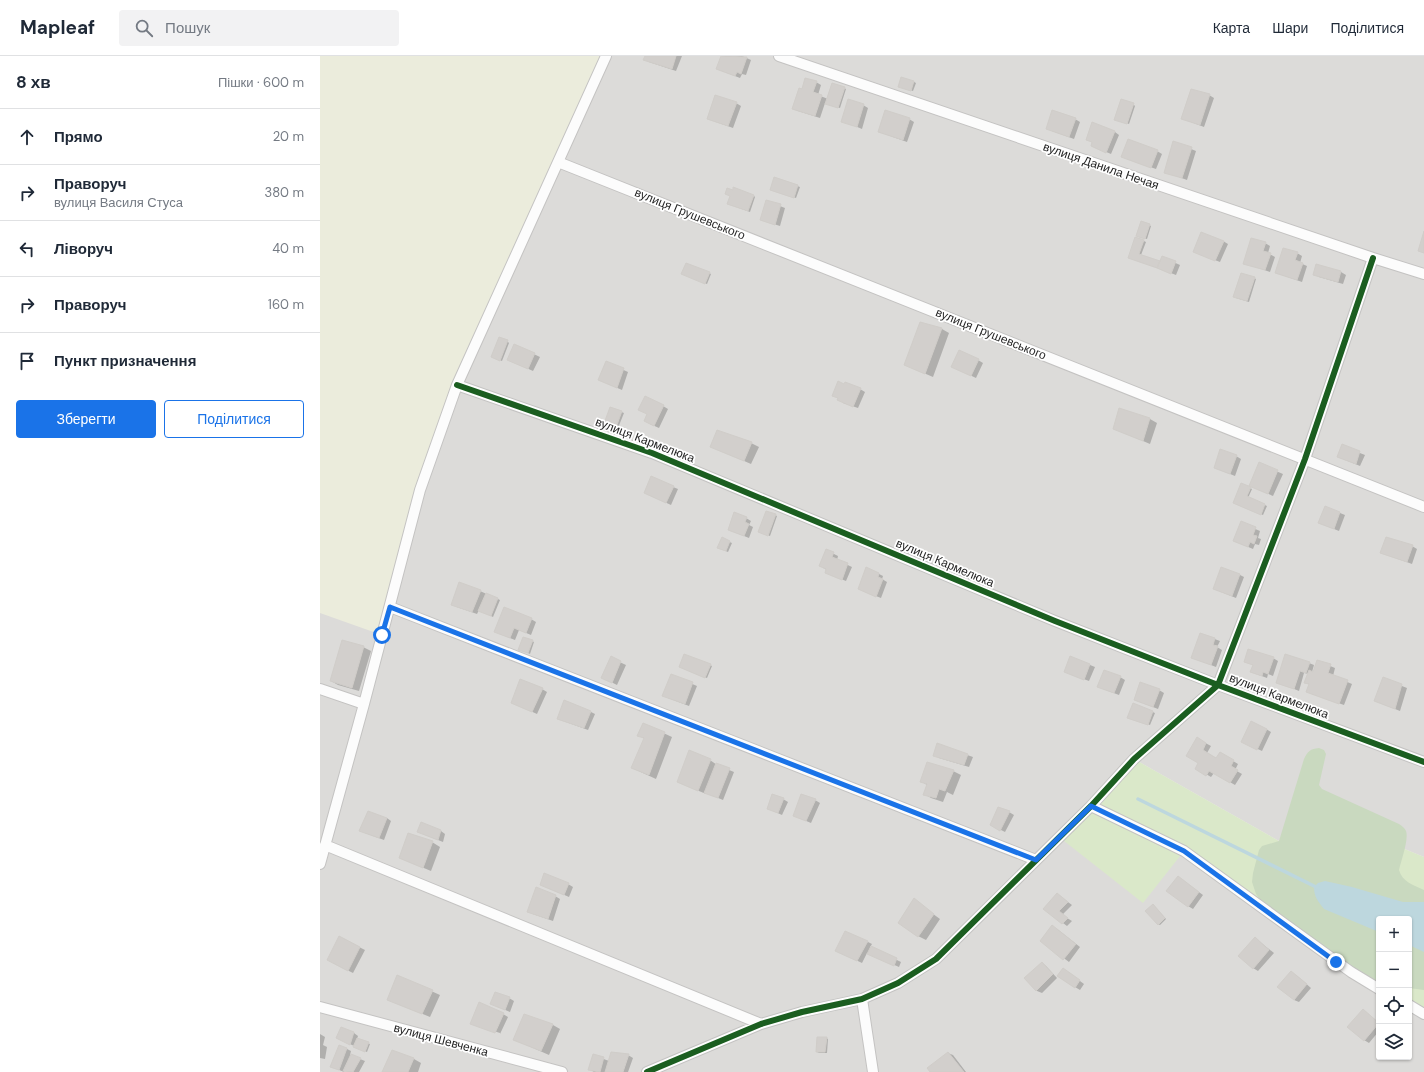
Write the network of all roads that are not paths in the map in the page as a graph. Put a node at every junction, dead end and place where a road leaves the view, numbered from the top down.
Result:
1 (606, 56) edge
2 (779, 56) edge
3 (558, 162) junction
4 (1373, 258) junction
5 (1424, 274) edge
6 (457, 385) junction
7 (1305, 459) junction
8 (1424, 507) edge
9 (390, 607) junction
10 (1218, 685) junction
11 (320, 689) edge
12 (364, 704) junction
13 (1424, 762) edge
14 (1091, 806) junction
15 (325, 844) junction
16 (1036, 860) junction
17 (320, 864) edge
18 (1377, 988) edge
19 (862, 1000) junction
20 (320, 1007) edge
21 (1412, 1007) edge
22 (1424, 1014) edge
23 (761, 1024) junction
24 (562, 1072) edge
25 (647, 1072) edge
26 (873, 1072) edge

1 - 3 street
2 - 4 street, вулиця Данила Нечая
3 - 6 street
3 - 7 street, вулиця Грушевського
4 - 5 street, вулиця Данила Нечая
4 - 7 street
6 - 9 street
6 - 10 street, вулиця Кармелюка
7 - 8 street, вулиця Грушевського
7 - 10 street
9 - 12 street
9 - 16 street
10 - 13 street, вулиця Кармелюка
10 - 14 street
11 - 12 street
12 - 15 street
14 - 16 street
14 - 18 street
15 - 17 street
15 - 23 street
16 - 19 street
19 - 23 street
19 - 26 street
20 - 24 street, вулиця Шевченка
21 - 22 street
23 - 25 street

